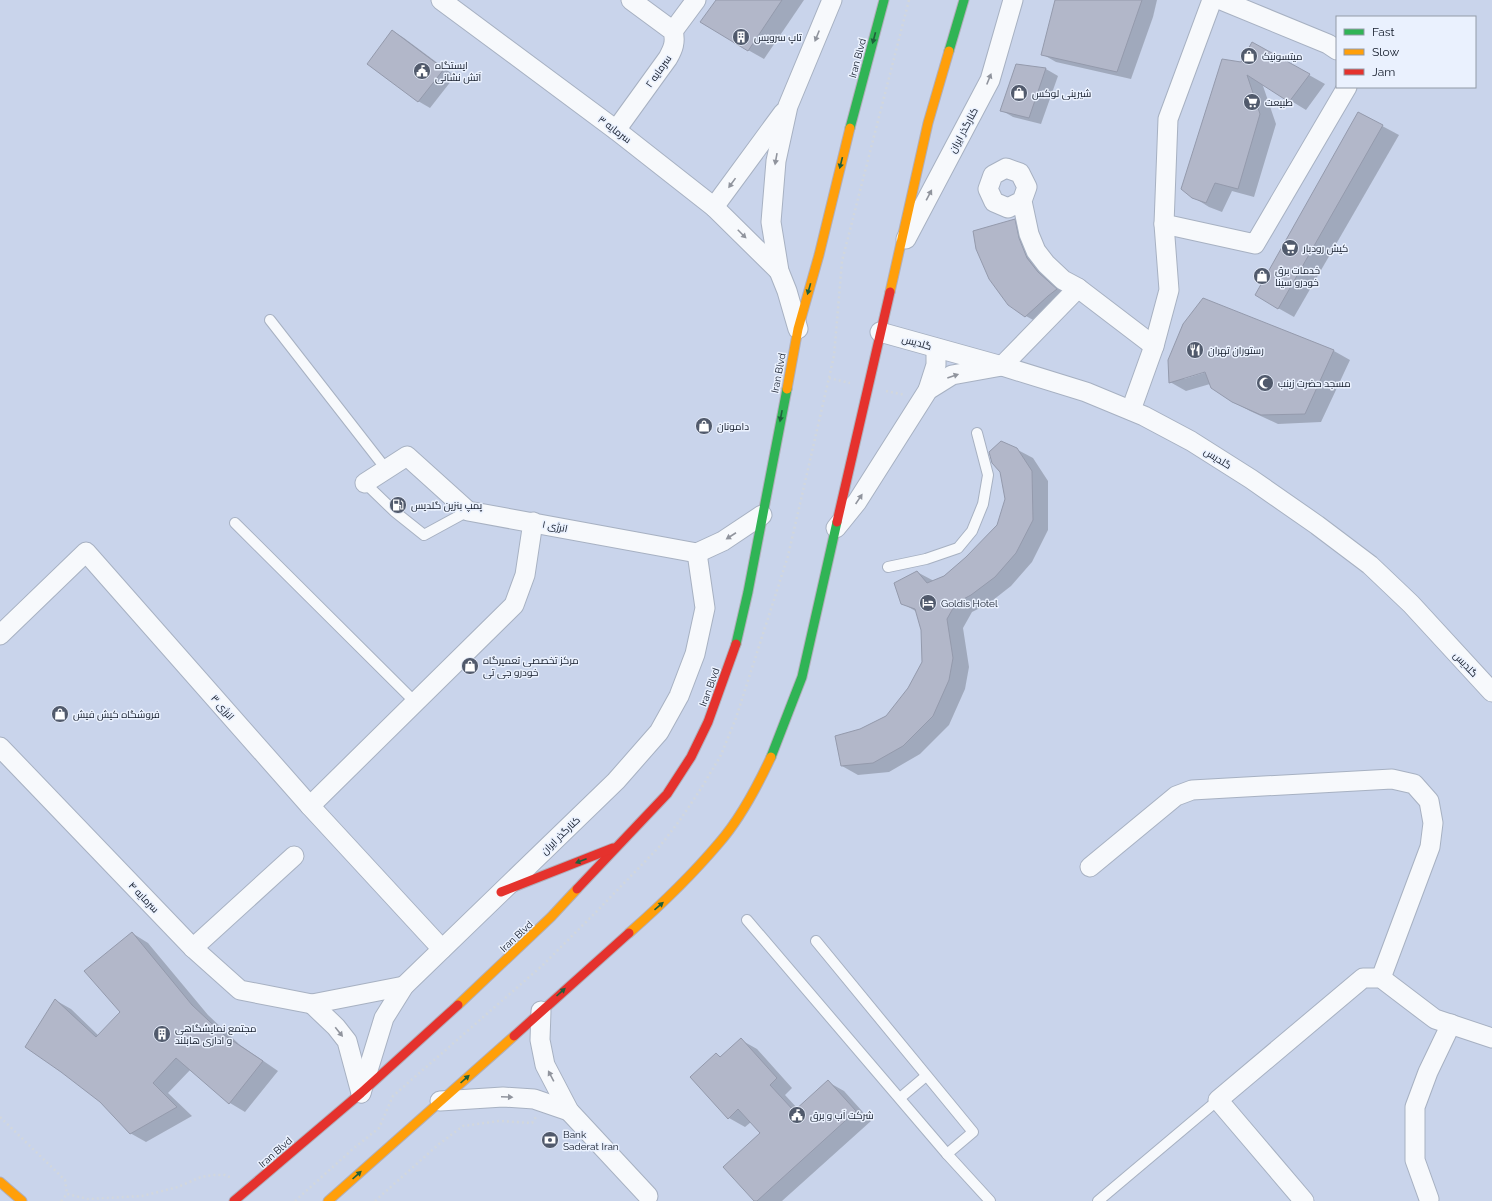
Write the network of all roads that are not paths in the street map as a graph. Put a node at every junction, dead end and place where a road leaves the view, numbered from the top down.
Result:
1 (441, 0) edge
2 (632, 0) edge
3 (696, 0) edge
4 (832, 0) edge
5 (884, 0) edge
6 (964, 0) edge
7 (1013, 0) edge
8 (1212, 0) edge
9 (1222, 0) edge
10 (673, 31) junction
11 (1336, 49) edge
12 (1346, 88) edge
13 (788, 106) junction
14 (616, 130) junction
15 (1022, 201) dead end
16 (714, 207) junction
17 (1164, 224) junction
18 (898, 254) junction
19 (778, 271) junction
20 (1078, 288) junction
21 (270, 320) dead end
22 (798, 328) junction
23 (880, 332) junction
24 (1154, 346) junction
25 (936, 348) junction
26 (1002, 366) junction
27 (928, 390) junction
28 (1131, 410) junction
29 (977, 433) dead end
30 (386, 469) junction
31 (365, 483) joint
32 (468, 511) junction
33 (762, 515) junction
34 (533, 522) junction
35 (235, 523) dead end
36 (835, 529) junction
37 (697, 553) junction
38 (888, 567) dead end
39 (0, 635) edge
40 (1492, 692) edge
41 (415, 702) junction
42 (0, 747) edge
43 (310, 806) junction
44 (618, 847) junction
45 (294, 856) dead end
46 (1090, 867) dead end
47 (501, 892) junction
48 (747, 920) dead end
49 (816, 940) dead end
50 (193, 948) junction
51 (442, 949) junction
52 (1381, 978) junction
53 (404, 986) junction
54 (312, 1004) junction
55 (540, 1011) junction
56 (1451, 1024) junction
57 (1492, 1038) edge
58 (926, 1076) junction
59 (361, 1093) junction
60 (900, 1098) junction
61 (1218, 1100) junction
62 (440, 1101) junction
63 (569, 1111) junction
64 (947, 1154) junction
65 (0, 1182) edge
66 (651, 1199) edge
67 (1429, 1200) edge
68 (22, 1201) edge
69 (234, 1201) edge
70 (328, 1201) edge
71 (990, 1201) edge
72 (1098, 1201) edge
73 (1304, 1201) edge

1 - 14 street, سرمایه ۳
2 - 10 street
3 - 10 street
4 -> 13 street
5 -> 22 main road, Iran Blvd
6 - 18 main road
18 -> 7 street, کنارگذر ایران
8 - 17 street
9 - 11 street
10 - 14 street, سرمایه ۲
12 - 17 street
13 -> 16 street
13 -> 19 street
14 - 16 street, سرمایه ۳
15 - 20 street
16 -> 19 street, سرمایه ۳
17 - 24 street
18 - 23 main road
19 - 22 street
20 - 24 street
20 - 26 street
21 - 30 lane
22 -> 33 main road, Iran Blvd
23 - 25 street, گلدیس
23 - 36 main road
24 - 28 street
25 - 26 street, گلدیس
25 - 27 street
27 -> 26 street
26 - 28 street, گلدیس
36 -> 27 street
28 - 40 street, گلدیس
29 - 38 lane
30 - 31 street
30 - 32 street
31 - 32 lane
32 - 34 street, انرژی ۱
33 -> 37 street
33 - 44 main road, Iran Blvd
34 - 37 street, انرژی ۱
34 - 41 street
35 - 41 lane
55 -> 36 main road
37 - 47 street, کنارگذر ایران
39 - 43 street, انرژی ۳
41 - 43 street
42 - 50 street, سرمایه ۴
43 - 51 street, انرژی ۳
44 -> 47 main road
44 - 59 main road, Iran Blvd
45 - 50 street
46 - 52 street
47 - 51 street, کنارگذر ایران
48 - 60 lane
49 - 58 lane
50 - 54 street, سرمایه ۴
51 - 53 street, کنارگذر ایران
52 - 56 street
52 - 61 street
53 - 54 street
53 - 59 street, کنارگذر ایران
54 -> 59 street
62 -> 55 main road
63 -> 55 street
56 - 57 street
56 - 67 street
58 - 60 lane
58 - 64 lane
59 - 69 main road, Iran Blvd
60 - 64 lane
61 - 72 lane
61 - 73 street
62 -> 63 street
70 -> 62 main road
63 - 66 street
64 - 71 lane
65 - 68 main road

